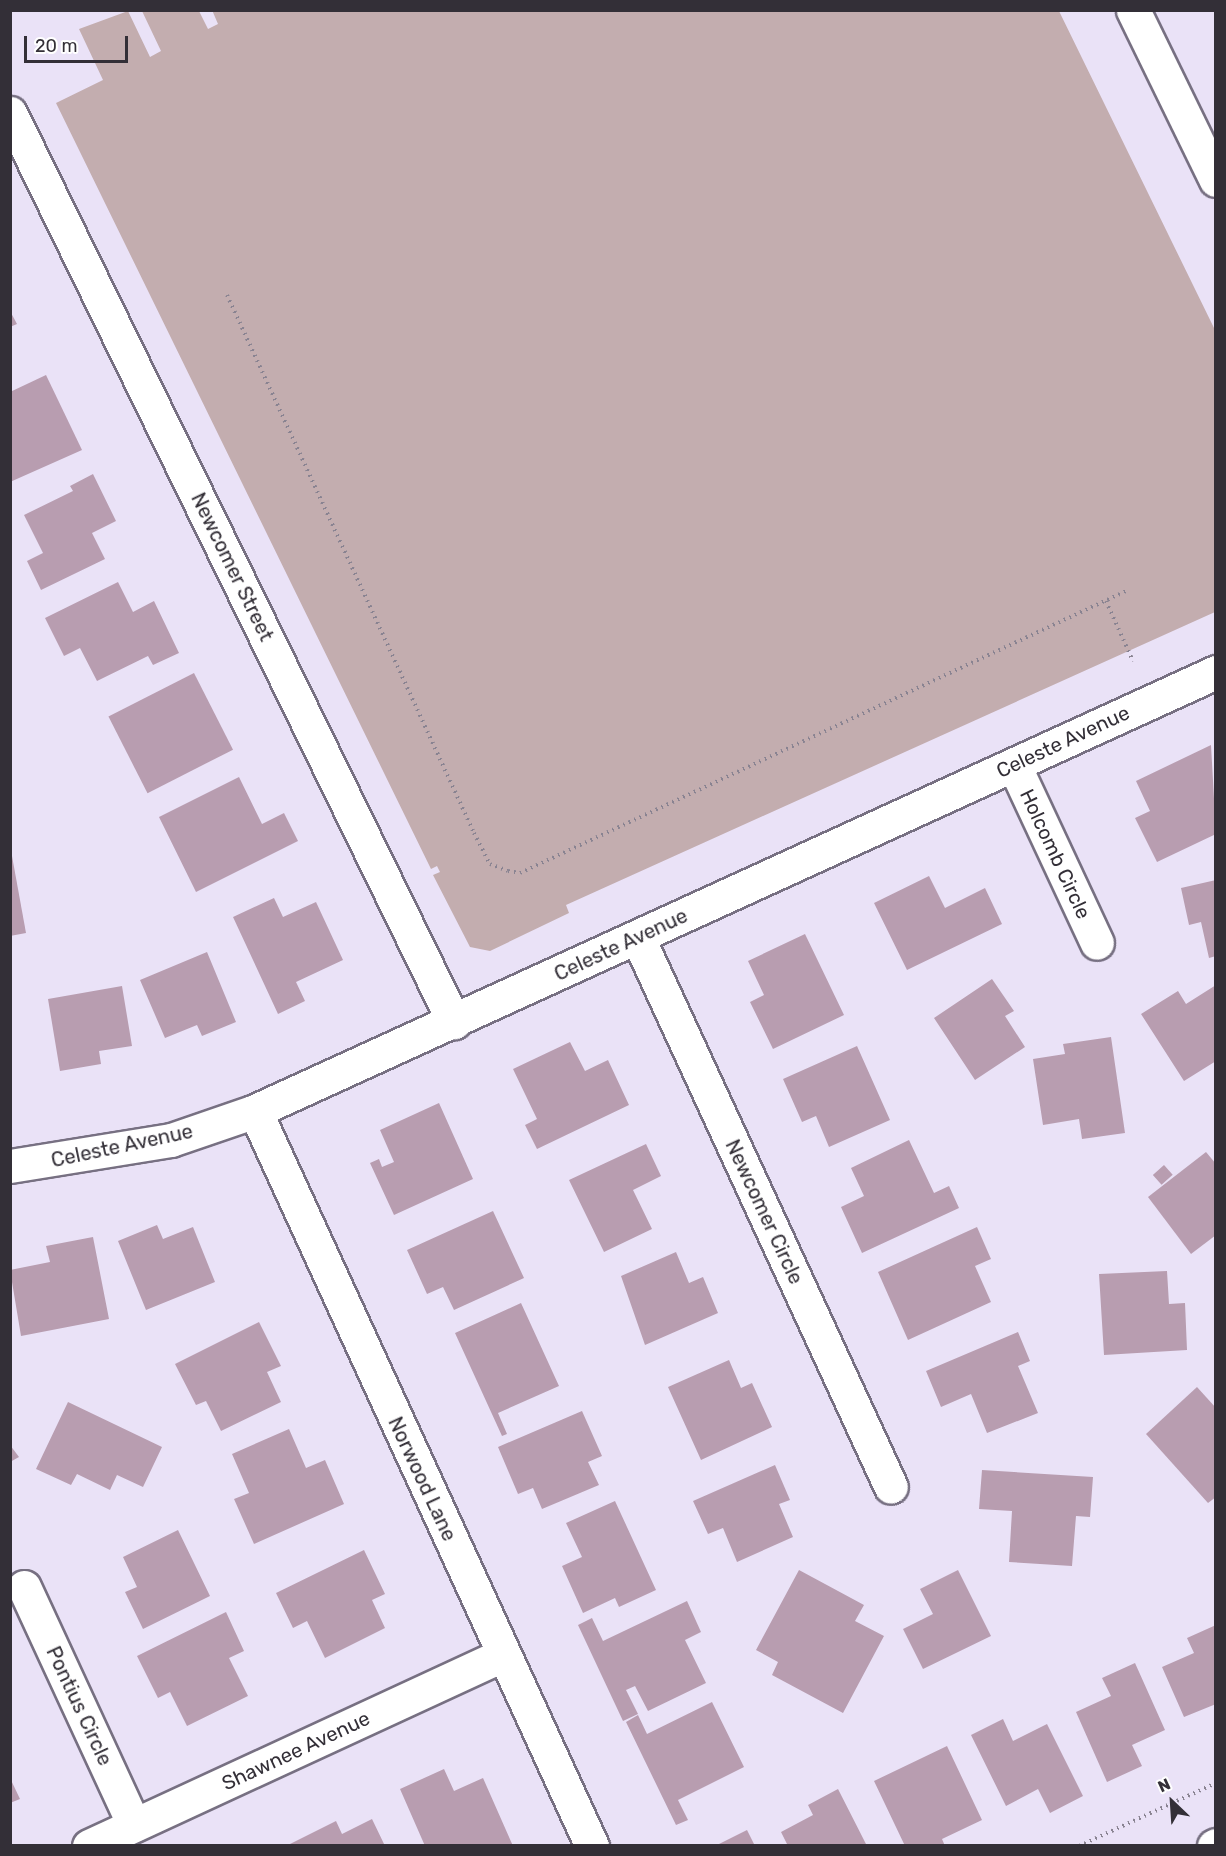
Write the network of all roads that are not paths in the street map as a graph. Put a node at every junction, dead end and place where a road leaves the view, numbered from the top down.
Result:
1 (1133, 10) edge
2 (10, 113) edge
3 (1215, 180) edge
4 (1215, 672) edge
5 (1014, 765) junction
6 (638, 938) junction
7 (1096, 943) dead end
8 (454, 1022) junction
9 (255, 1111) junction
10 (10, 1166) edge
11 (891, 1487) dead end
12 (24, 1587) dead end
13 (503, 1655) junction
14 (134, 1825) junction
15 (89, 1845) edge
16 (592, 1845) edge

1 - 3 street
2 - 8 street, Newcomer Street
4 - 5 street, Celeste Avenue
5 - 6 street, Celeste Avenue
5 - 7 street, Holcomb Circle
6 - 8 street, Celeste Avenue
6 - 11 street, Newcomer Circle
8 - 9 street, Celeste Avenue
9 - 10 street, Celeste Avenue
9 - 13 street, Norwood Lane
12 - 14 street, Pontius Circle
13 - 14 street, Shawnee Avenue
13 - 16 street, Norwood Lane
14 - 15 street, Shawnee Avenue

